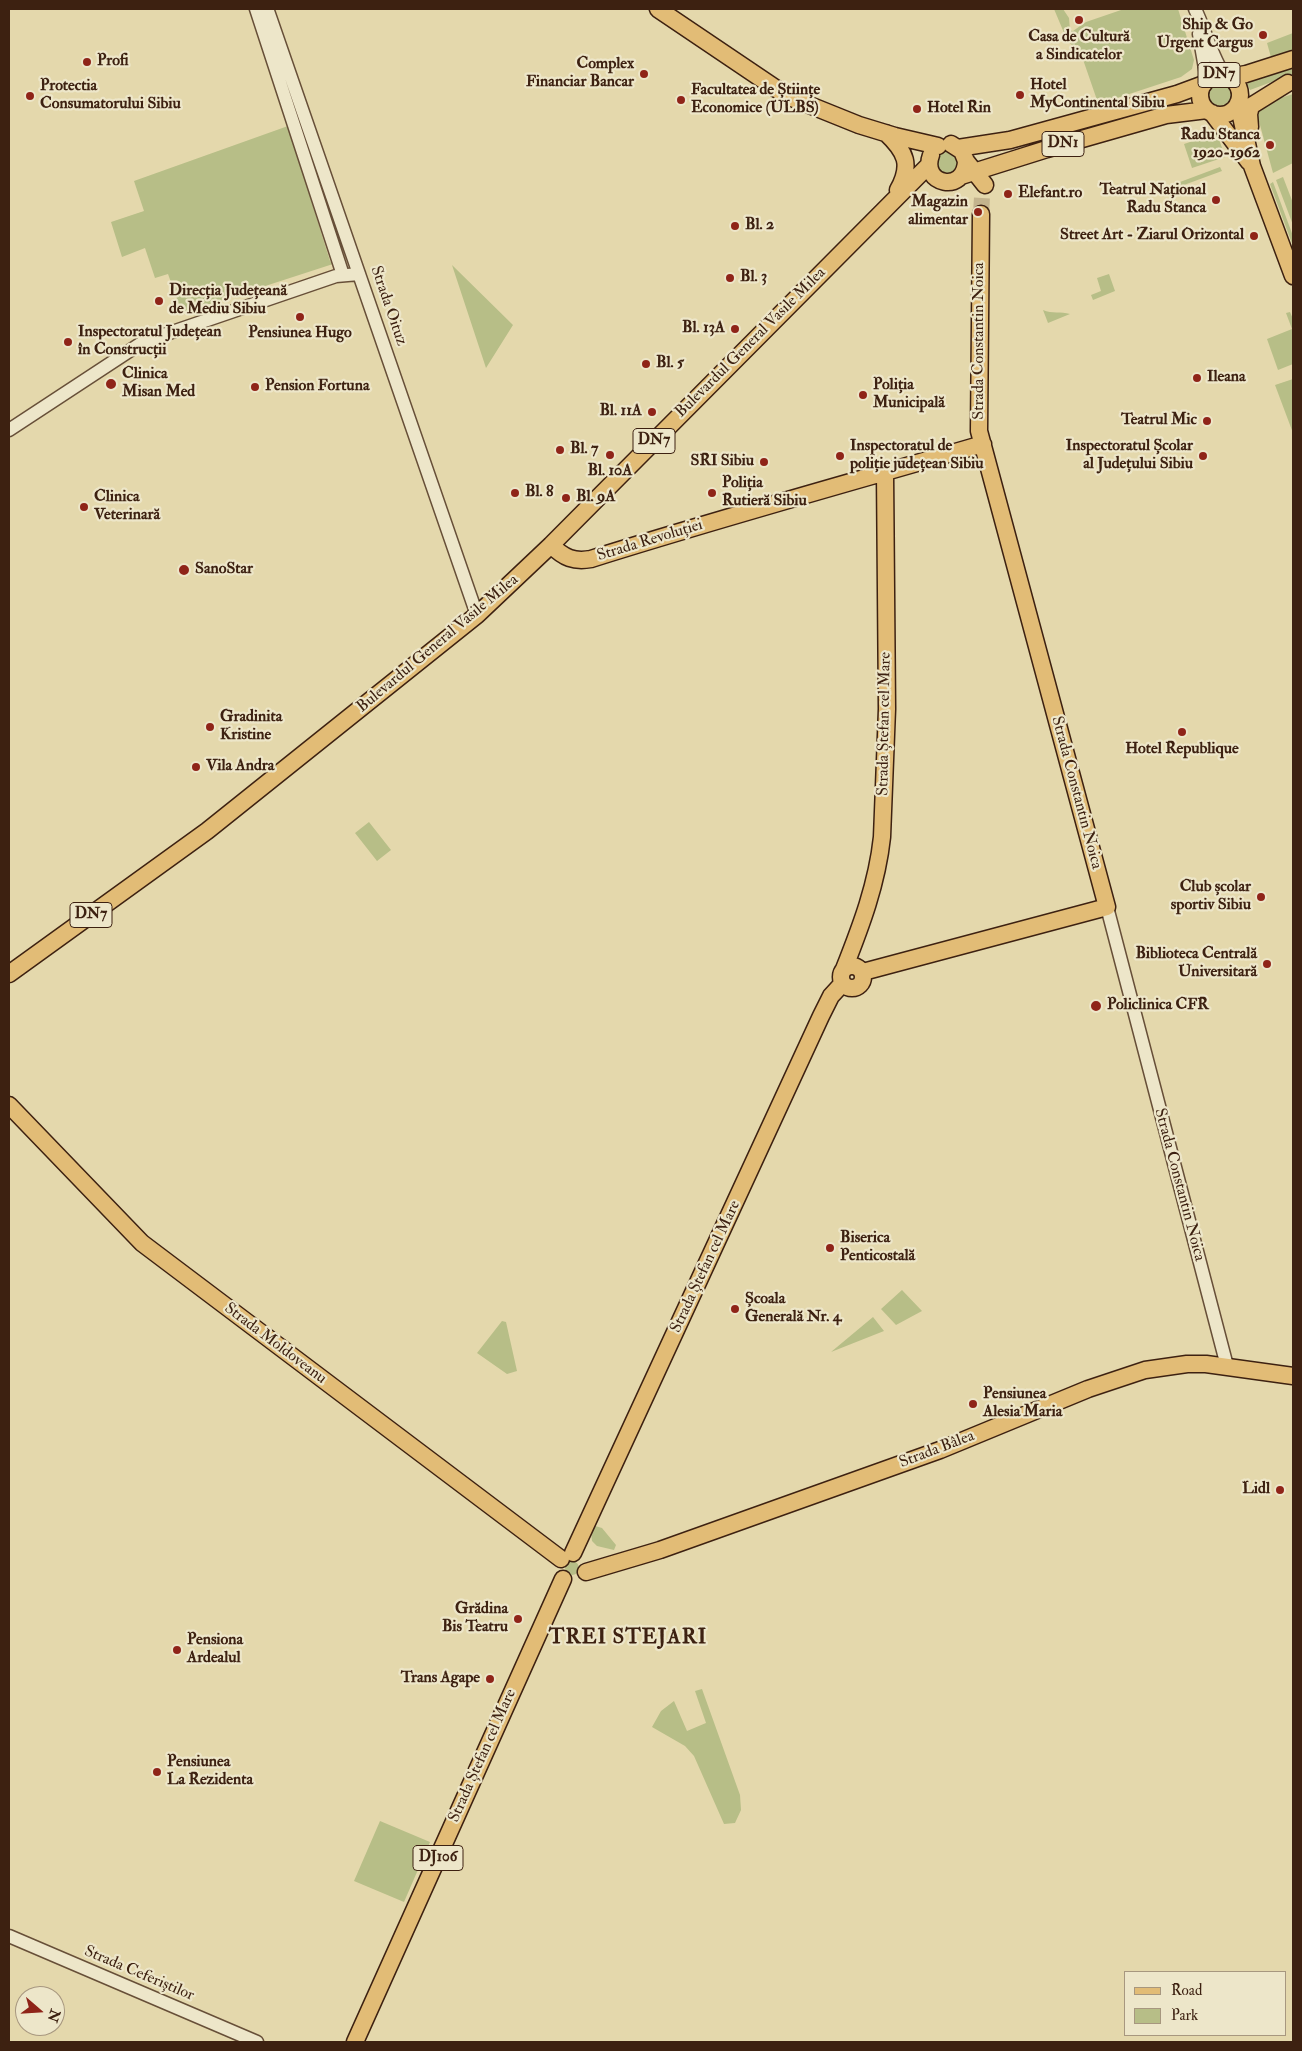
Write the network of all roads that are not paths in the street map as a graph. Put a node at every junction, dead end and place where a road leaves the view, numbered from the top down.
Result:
1 (256, 9) edge
2 (266, 9) edge
3 (658, 9) edge
4 (1195, 9) edge
5 (1293, 59) edge
6 (1227, 76) junction
7 (1206, 82) junction
8 (1291, 82) edge
9 (1239, 101) junction
10 (1209, 111) junction
11 (891, 135) junction
12 (1249, 148) junction
13 (933, 162) junction
14 (999, 164) junction
15 (1252, 166) junction
16 (964, 167) junction
17 (889, 204) junction
18 (981, 214) tunnel mouth
19 (360, 274) junction
20 (343, 275) junction
21 (1293, 276) edge
22 (9, 430) edge
23 (984, 451) junction
24 (885, 473) junction
25 (551, 545) junction
26 (478, 616) junction
27 (1107, 907) junction
28 (9, 974) edge
29 (843, 976) junction
30 (9, 1105) edge
31 (1227, 1366) junction
32 (1293, 1376) edge
33 (567, 1556) junction
34 (586, 1572) junction
35 (563, 1579) junction
36 (9, 1936) edge
37 (257, 2042) edge
38 (355, 2042) edge

1 - 20 street, Strada Oituz
2 - 19 street, Strada Oituz
3 - 11 main road
4 - 6 street
4 - 7 street
5 - 6 main road, DN7
6 - 7 main road, DN7
6 - 9 main road, DN7
7 - 10 main road, DN7
7 - 16 main road, DN7
8 - 9 main road, DN7
8 - 12 main road
9 - 10 main road, DN7
9 - 12 main road
10 - 14 main road, DN1
10 - 15 main road
11 - 13 main road
11 - 17 main road
12 - 15 main road
13 - 16 main road, DN7
13 - 16 main road, DN7
13 - 17 main road, Bulevardul General Vasile Milea / DN7
14 - 16 main road, DN1
14 - 16 main road
15 - 21 main road
17 - 25 main road, Bulevardul General Vasile Milea / DN7
18 - 23 main road, Strada Constantin Noica
19 - 20 street
19 - 26 street, Strada Oituz
20 - 22 street
23 - 24 main road, Strada Revoluției
23 - 27 main road, Strada Constantin Noica
24 - 25 main road, Strada Revoluției
24 - 29 main road, Strada Ștefan cel Mare
25 - 26 main road, Bulevardul General Vasile Milea / DN7
26 - 28 main road, Bulevardul General Vasile Milea / DN7
27 - 29 main road
27 - 31 street, Strada Constantin Noica
29 - 33 main road, Strada Ștefan cel Mare
30 - 33 main road, Strada Moldoveanu
31 - 32 main road, Strada Bâlea
31 - 34 main road, Strada Bâlea
33 - 34 main road
33 - 35 main road, DJ106
34 - 35 main road
35 - 38 main road, Strada Ștefan cel Mare / DJ106
36 - 37 street, Strada Ceferiștilor

